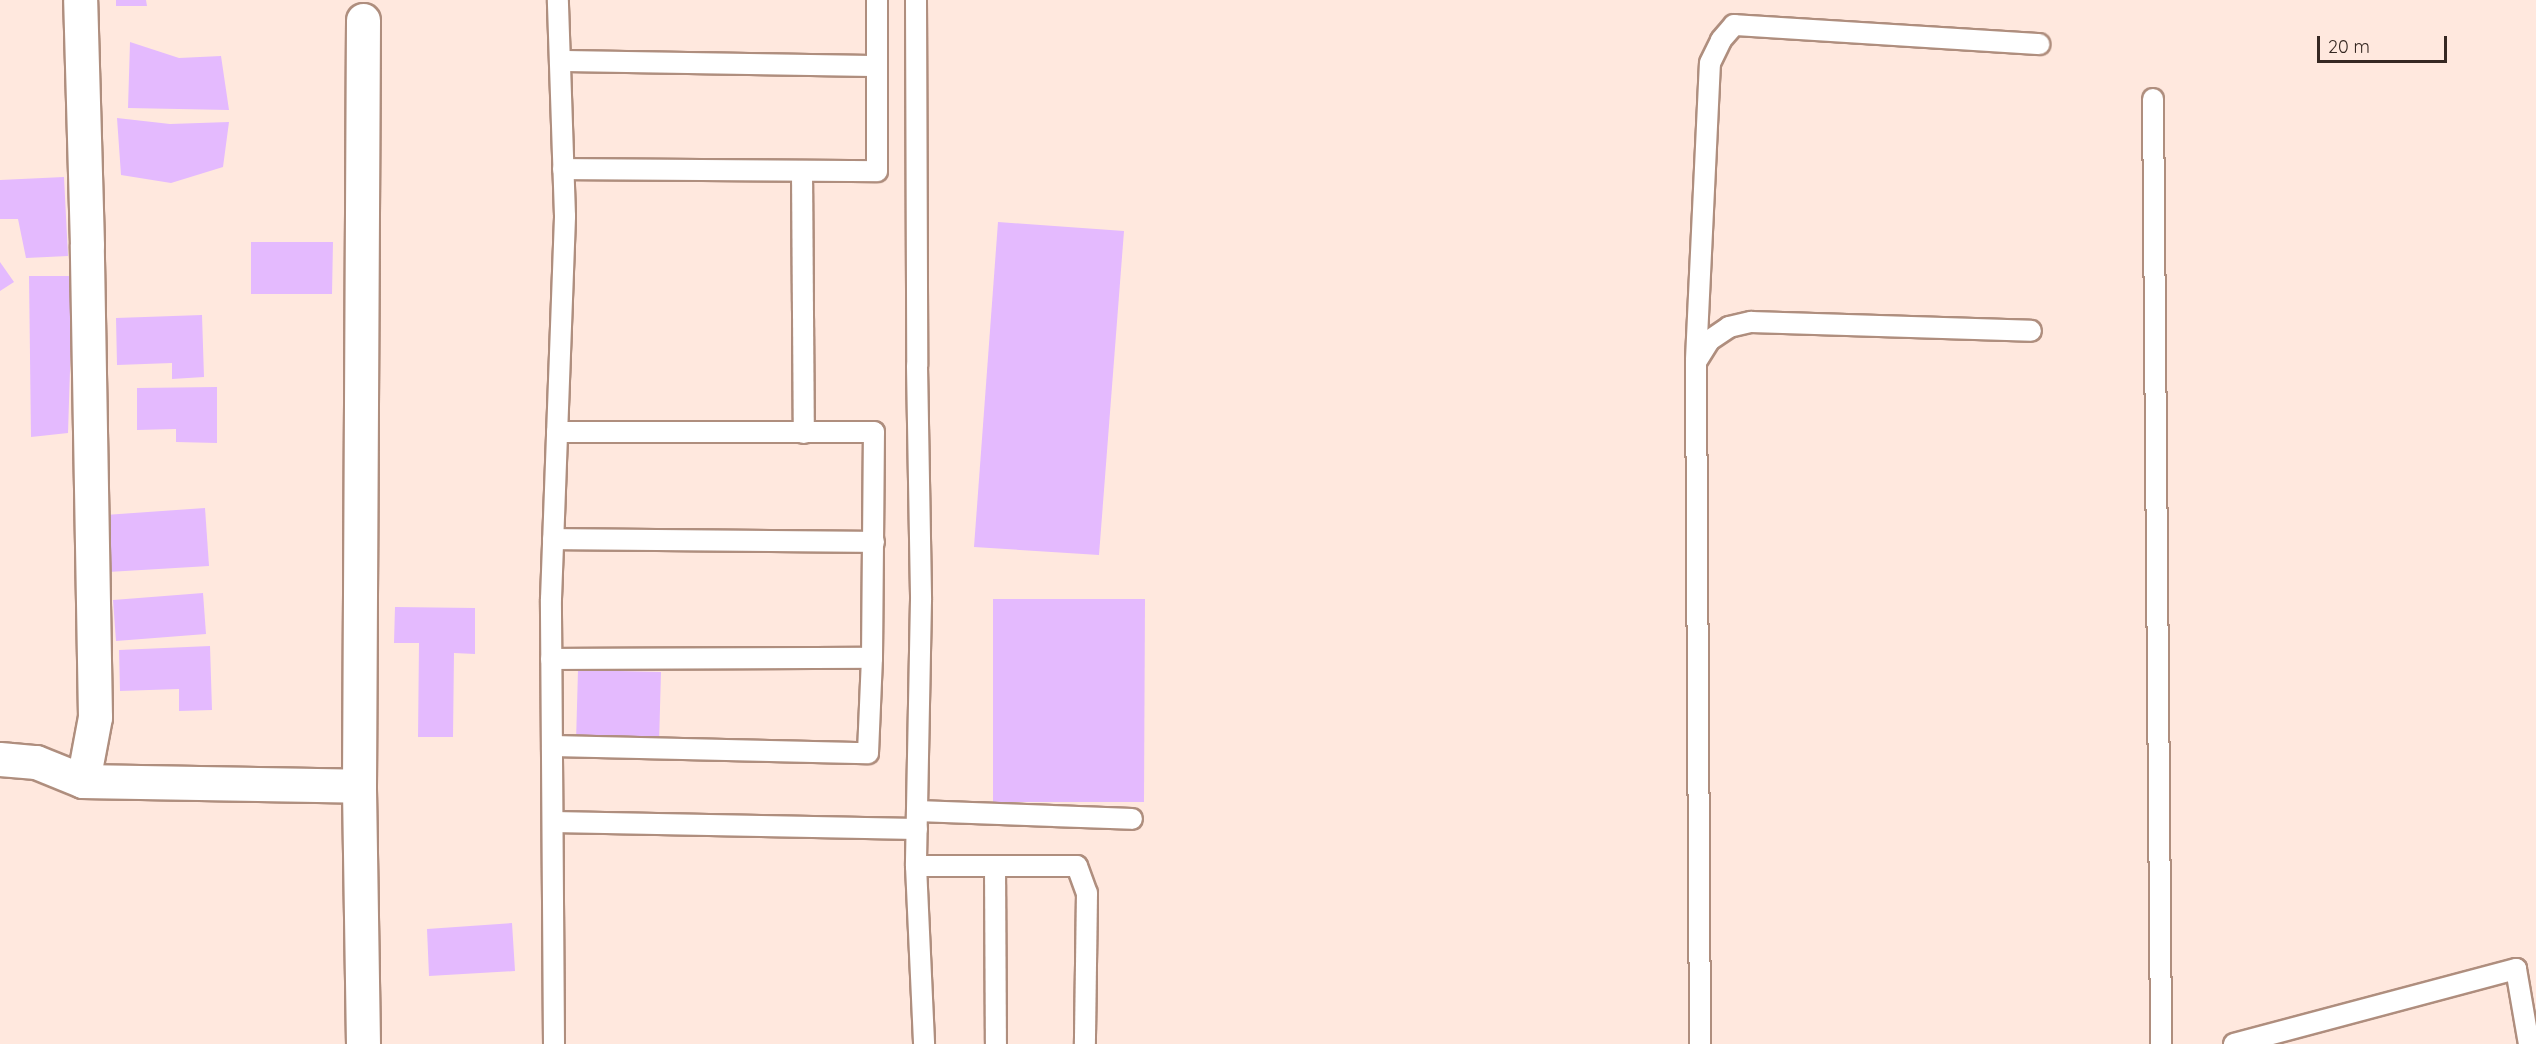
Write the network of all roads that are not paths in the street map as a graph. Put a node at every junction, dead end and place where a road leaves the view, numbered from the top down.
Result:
1 (80, 0) edge
2 (558, 0) edge
3 (877, 0) edge
4 (916, 0) edge
5 (363, 20) dead end
6 (2039, 44) dead end
7 (560, 62) junction
8 (877, 66) junction
9 (2153, 99) dead end
10 (563, 169) junction
11 (802, 171) junction
12 (2031, 331) dead end
13 (1696, 362) junction
14 (557, 432) junction
15 (804, 433) junction
16 (553, 539) junction
17 (874, 542) junction
18 (872, 658) junction
19 (552, 659) junction
20 (552, 746) junction
21 (0, 759) edge
22 (83, 781) junction
23 (359, 786) junction
24 (1132, 819) dead end
25 (917, 820) junction
26 (553, 822) junction
27 (916, 866) junction
28 (995, 866) junction
29 (363, 1044) edge
30 (554, 1044) edge
31 (924, 1044) edge
32 (996, 1044) edge
33 (1085, 1044) edge
34 (1700, 1044) edge
35 (2161, 1044) edge
36 (2234, 1044) edge
37 (2529, 1044) edge

1 - 22 street
2 - 7 lane
3 - 8 lane
4 - 25 lane
5 - 23 street
6 - 13 lane
7 - 8 lane
7 - 10 lane
8 - 11 lane
9 - 35 lane
10 - 11 lane
10 - 14 lane
11 - 15 lane
12 - 13 lane
13 - 34 lane
14 - 15 lane
14 - 16 lane
15 - 17 lane
16 - 17 lane
16 - 19 lane
17 - 18 lane
18 - 19 lane
18 - 20 lane
19 - 20 lane
20 - 26 lane
21 - 22 street
22 - 23 street
23 - 29 street
24 - 25 lane
25 - 26 lane
25 - 27 lane
26 - 30 lane
27 - 28 lane
27 - 31 lane
28 - 32 lane
28 - 33 lane
36 - 37 lane

